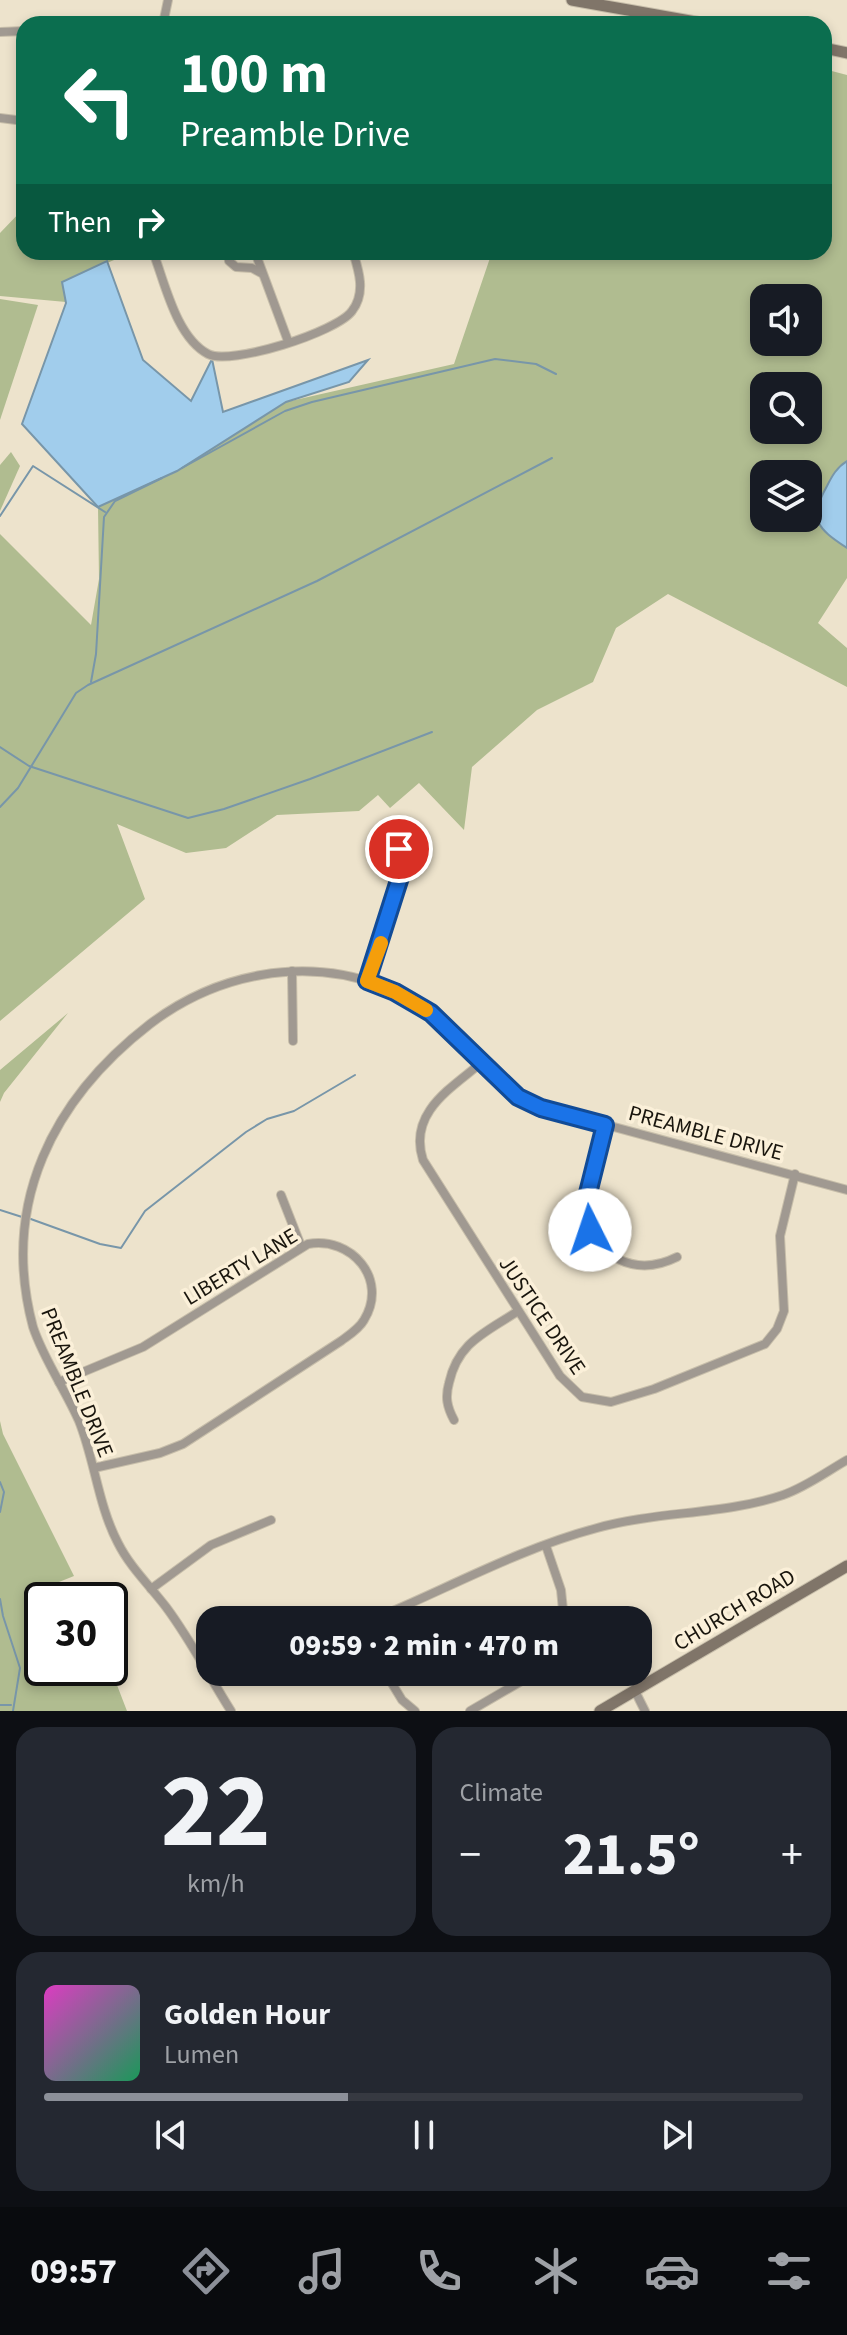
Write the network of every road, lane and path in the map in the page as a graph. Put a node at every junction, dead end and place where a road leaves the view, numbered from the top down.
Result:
1 (572, 0) edge
2 (662, 16) edge
3 (156, 260) edge
4 (231, 260) edge
5 (257, 260) edge
6 (355, 260) edge
7 (261, 274) junction
8 (288, 341) junction
9 (399, 849) dead end
10 (292, 971) junction
11 (367, 981) junction
12 (293, 1041) dead end
13 (481, 1063) junction
14 (605, 1125) junction
15 (795, 1174) junction
16 (847, 1190) edge
17 (281, 1195) dead end
18 (301, 1246) junction
19 (677, 1257) dead end
20 (518, 1311) junction
21 (59, 1382) junction
22 (454, 1420) dead end
23 (847, 1460) edge
24 (94, 1468) junction
25 (271, 1520) dead end
26 (546, 1546) junction
27 (847, 1566) edge
28 (151, 1589) junction
29 (402, 1606) edge
30 (563, 1606) edge
31 (196, 1654) edge
32 (216, 1686) edge
33 (394, 1686) edge
34 (513, 1686) edge
35 (635, 1691) junction
36 (231, 1711) edge
37 (415, 1711) edge
38 (470, 1711) edge
39 (600, 1711) edge
40 (645, 1711) edge

1 - 2 main road
3 - 8 street
4 - 7 street
5 - 7 street
6 - 8 street
7 - 8 street
9 - 11 street
10 - 11 street, PREAMBLE DRIVE
10 - 12 street
10 - 21 street, PREAMBLE DRIVE
11 - 13 street, PREAMBLE DRIVE
13 - 14 street, PREAMBLE DRIVE
13 - 20 street, JUSTICE DRIVE
14 - 15 street, PREAMBLE DRIVE
14 - 19 street
15 - 16 street, PREAMBLE DRIVE
15 - 20 street, JUSTICE DRIVE
17 - 18 street
18 - 21 street, LIBERTY LANE
18 - 24 street, LIBERTY LANE
20 - 22 street
21 - 24 street, PREAMBLE DRIVE
23 - 26 street
24 - 28 street, PREAMBLE DRIVE
25 - 28 street
26 - 29 street
26 - 30 street
27 - 35 main road, CHURCH ROAD
28 - 31 street, PREAMBLE DRIVE
32 - 36 street, PREAMBLE DRIVE
33 - 37 street
34 - 38 street
35 - 39 main road, CHURCH ROAD
35 - 40 street

